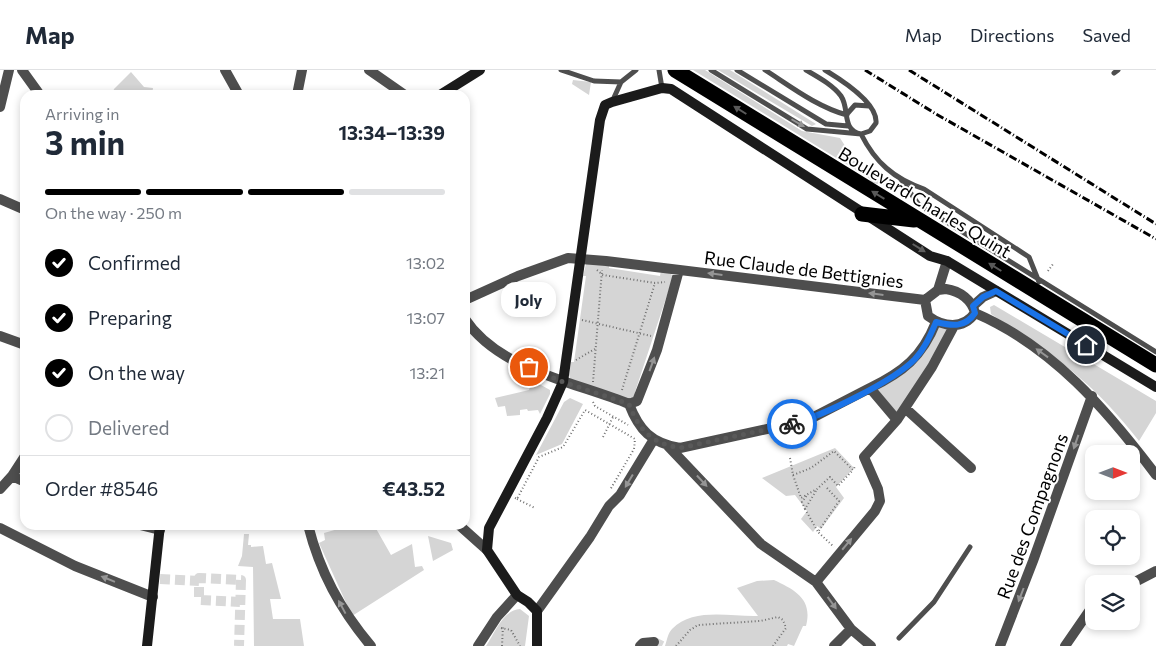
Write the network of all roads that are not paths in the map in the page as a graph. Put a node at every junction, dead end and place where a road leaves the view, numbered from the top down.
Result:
1 (9, 70) edge
2 (22, 70) edge
3 (225, 70) edge
4 (302, 70) edge
5 (369, 70) edge
6 (480, 70) edge
7 (561, 70) edge
8 (636, 70) edge
9 (659, 70) edge
10 (675, 70) edge
11 (712, 70) edge
12 (737, 70) edge
13 (765, 70) edge
14 (806, 70) edge
15 (825, 70) edge
16 (621, 82) junction
17 (662, 88) junction
18 (36, 90) edge
19 (236, 90) edge
20 (298, 90) edge
21 (398, 90) edge
22 (448, 90) edge
23 (612, 102) junction
24 (868, 106) junction
25 (0, 107) edge
26 (847, 115) junction
27 (848, 126) junction
28 (861, 134) junction
29 (898, 175) junction
30 (0, 199) edge
31 (20, 208) edge
32 (862, 214) junction
33 (920, 220) junction
34 (947, 261) junction
35 (581, 263) junction
36 (679, 270) junction
37 (1040, 282) junction
38 (938, 290) junction
39 (996, 291) junction
40 (470, 298) edge
41 (925, 300) junction
42 (974, 309) junction
43 (936, 322) junction
44 (470, 326) edge
45 (954, 326) junction
46 (0, 336) edge
47 (20, 343) edge
48 (1156, 352) edge
49 (913, 360) junction
50 (1156, 366) edge
51 (932, 367) junction
52 (563, 382) junction
53 (1156, 387) edge
54 (870, 388) junction
55 (1092, 396) junction
56 (624, 402) junction
57 (905, 408) junction
58 (897, 420) junction
59 (654, 439) junction
60 (668, 446) junction
61 (20, 464) edge
62 (971, 468) dead end
63 (1156, 475) edge
64 (12, 476) junction
65 (20, 480) edge
66 (0, 489) edge
67 (0, 528) edge
68 (160, 530) edge
69 (310, 530) edge
70 (465, 530) edge
71 (970, 547) dead end
72 (487, 550) junction
73 (1156, 571) edge
74 (1140, 579) edge
75 (816, 582) junction
76 (517, 595) junction
77 (153, 597) junction
78 (536, 611) junction
79 (1085, 617) edge
80 (851, 629) junction
81 (899, 638) dead end
82 (654, 642) dead end
83 (147, 646) edge
84 (371, 646) edge
85 (478, 646) edge
86 (537, 646) edge
87 (640, 646) edge
88 (834, 646) edge
89 (871, 646) edge
90 (1000, 646) edge
91 (1065, 646) edge

1 - 25 street
2 - 18 street
3 - 19 street
4 - 20 street
5 - 21 street
6 - 22 street
7 - 16 lane
8 - 16 lane
9 - 17 lane
33 -> 10 highway, Boulevard Charles Quint
11 -> 28 lane
12 - 27 lane
13 - 26 lane
14 - 26 lane
15 - 24 lane
16 - 23 lane
17 - 23 street
17 - 32 street
23 - 35 street
24 - 26 lane
24 - 28 lane
26 - 27 lane
27 - 28 lane
28 - 29 lane
29 - 37 lane
29 - 37 lane
30 - 31 street
32 - 33 highway
32 -> 34 street
50 -> 33 highway, Boulevard Charles Quint
34 - 38 street
34 - 39 street
35 - 36 street, Rue Claude de Bettignies
35 - 40 street, Rue Claude de Bettignies
35 - 52 street
41 -> 36 street, Rue Claude de Bettignies
56 -> 36 street
37 - 48 lane
38 - 41 street
38 - 42 street
39 - 42 street
39 - 53 street
41 - 43 street
42 - 45 street
55 -> 42 street
43 - 45 street
43 - 49 street
44 - 52 street
45 - 51 street
46 - 47 street
49 - 51 street
49 - 54 street
51 - 57 street
52 - 56 street
52 - 72 street
54 - 58 street
54 - 60 street
55 - 63 street
55 -> 90 street, Rue des Compagnons
56 - 59 street
57 - 58 street
57 - 62 street
75 -> 58 street
59 - 60 street
59 -> 78 street
60 -> 75 street
61 - 64 street
64 - 65 street
64 - 66 street
77 -> 67 street
68 - 77 street
84 -> 69 street
70 - 72 street
71 - 81 lane
72 - 76 street
73 - 74 street
75 -> 80 street
76 - 78 street
76 - 85 street
77 - 83 street
78 - 86 street
79 - 91 street
80 - 88 street
80 - 89 street
82 - 87 street

